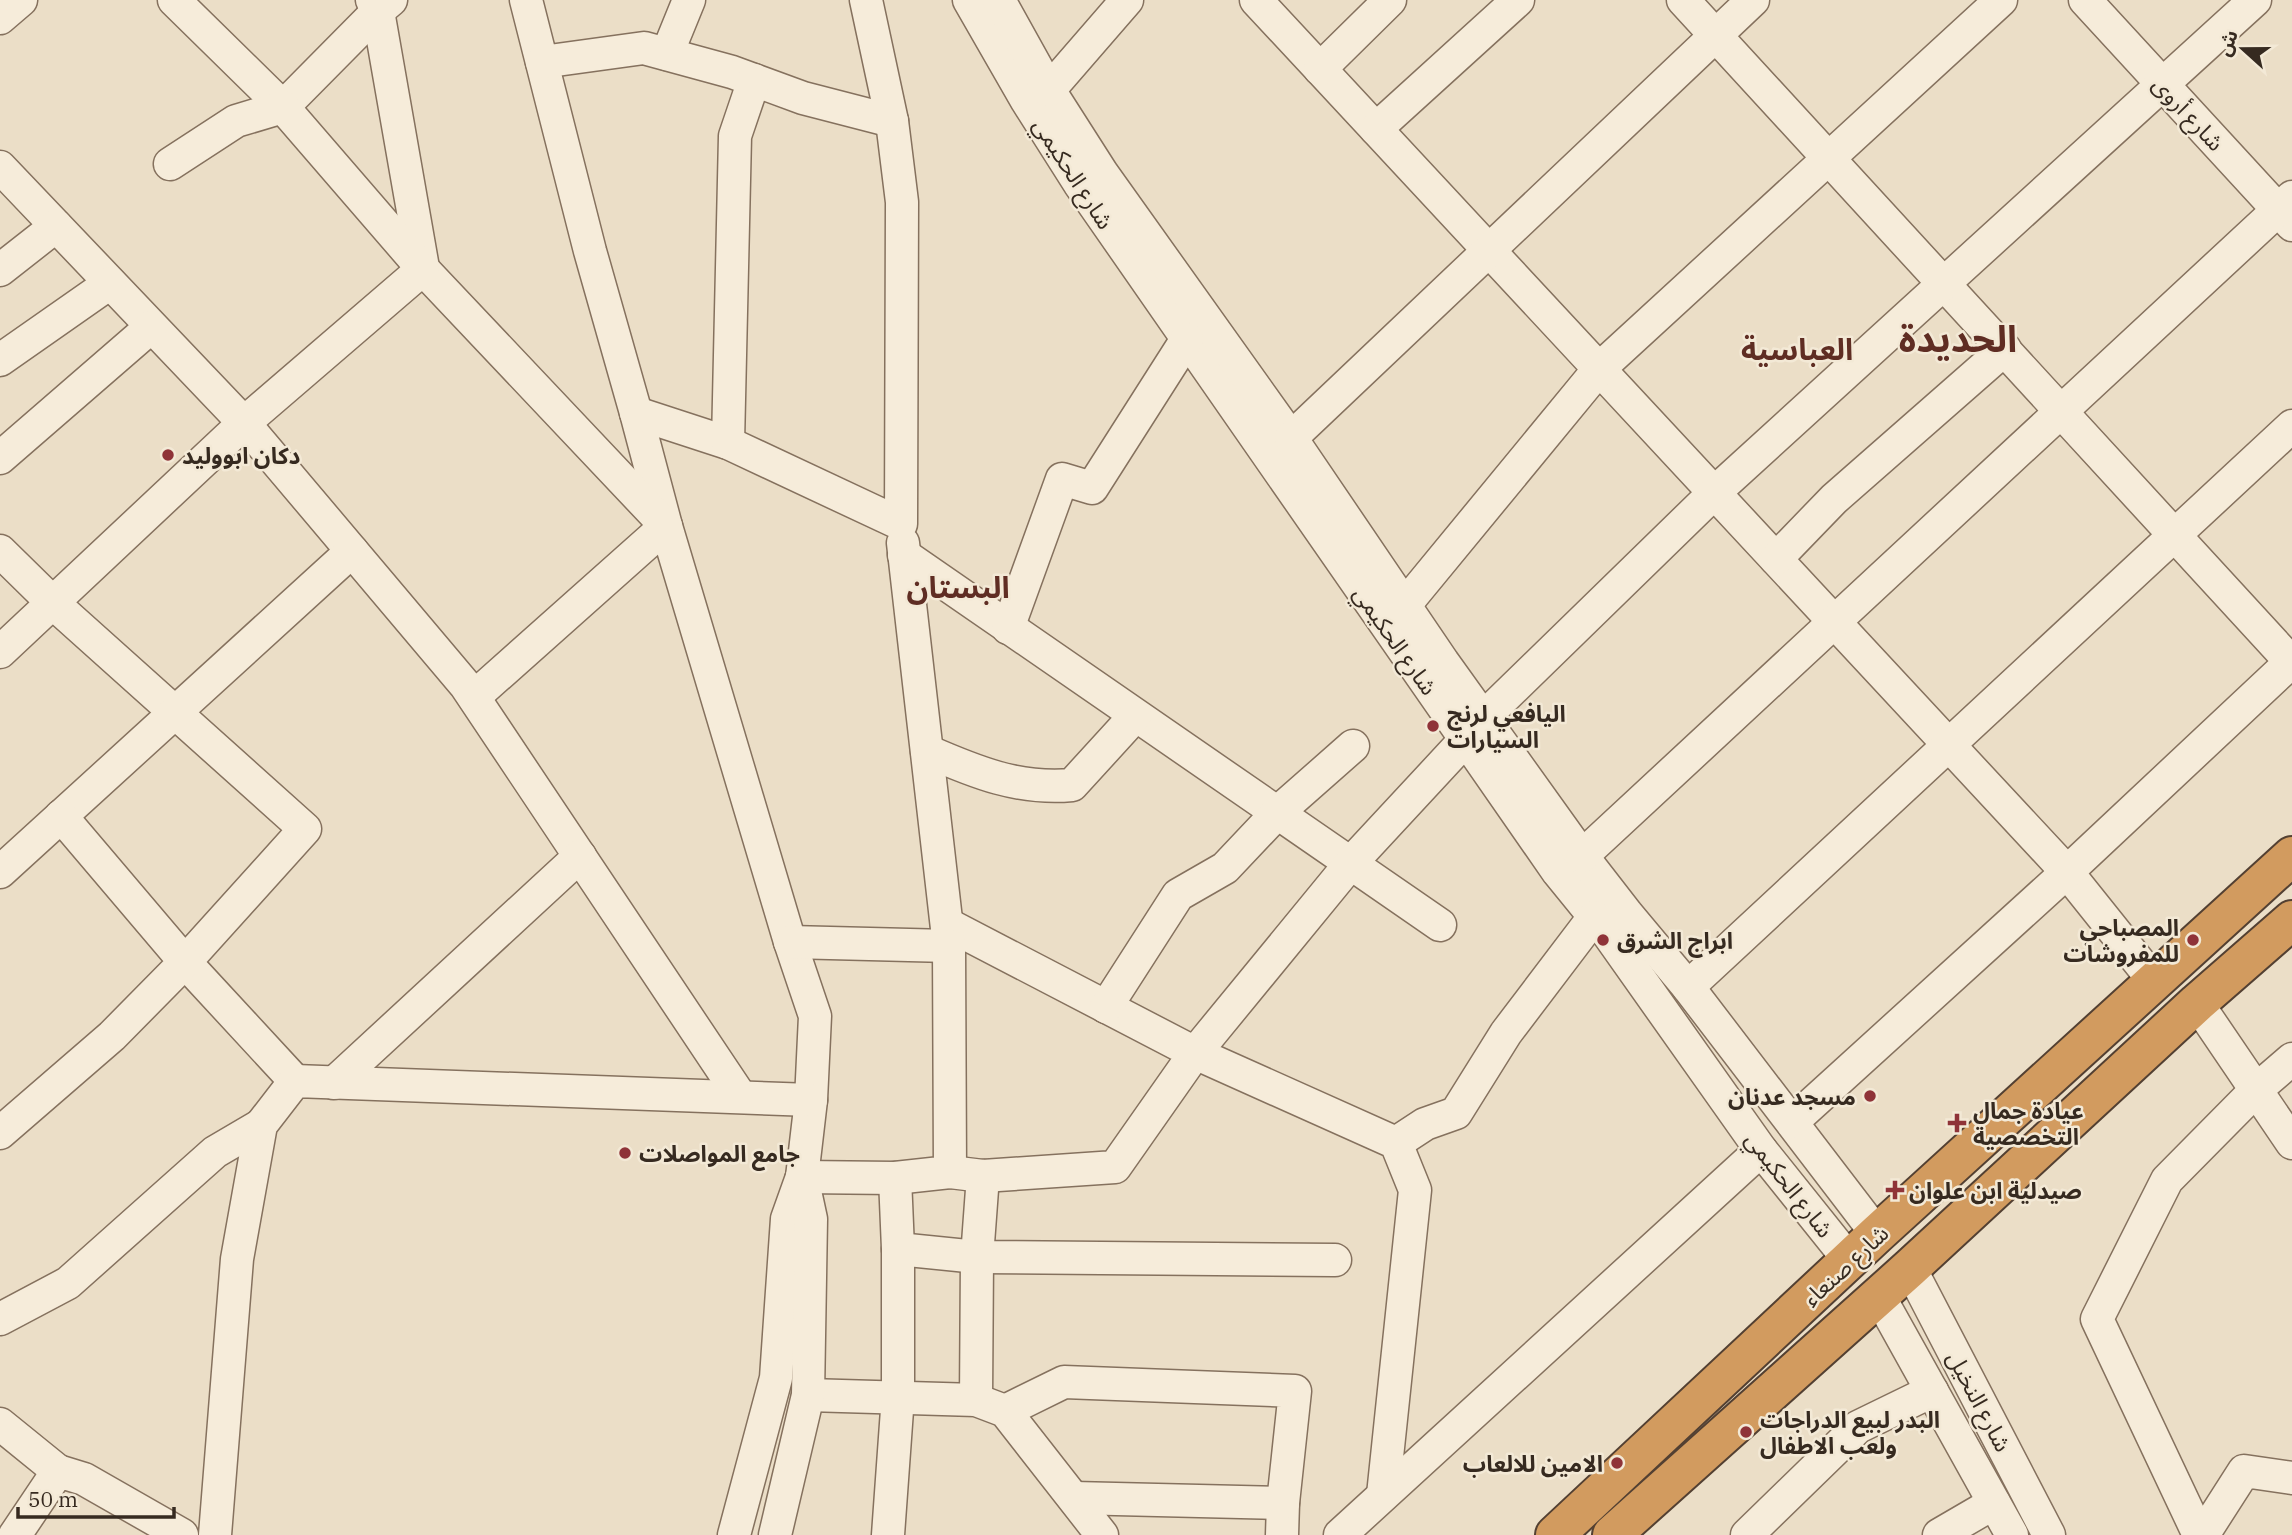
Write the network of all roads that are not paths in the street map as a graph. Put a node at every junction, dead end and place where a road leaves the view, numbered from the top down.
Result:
1 (21, 0) edge
2 (174, 0) edge
3 (526, 0) edge
4 (689, 0) edge
5 (866, 0) edge
6 (969, 0) edge
7 (999, 0) edge
8 (1127, 0) edge
9 (1256, 0) edge
10 (1391, 0) edge
11 (1518, 0) edge
12 (1683, 0) edge
13 (1753, 0) edge
14 (2001, 0) edge
15 (2085, 0) edge
16 (2255, 0) edge
17 (380, 4) edge
18 (0, 18) edge
19 (1716, 35) junction
20 (667, 54) junction
21 (542, 62) junction
22 (1320, 69) junction
23 (754, 80) junction
24 (2163, 84) junction
25 (1049, 90) junction
26 (284, 107) junction
27 (892, 121) junction
28 (1376, 129) junction
29 (1829, 158) junction
30 (170, 164) dead end
31 (1, 169) edge
32 (2287, 211) edge
33 (56, 226) junction
34 (1488, 249) junction
35 (423, 269) junction
36 (0, 270) edge
37 (110, 283) junction
38 (1944, 283) junction
39 (151, 327) junction
40 (1187, 339) junction
41 (2005, 349) junction
42 (0, 360) edge
43 (1599, 369) junction
44 (2061, 411) junction
45 (636, 413) junction
46 (244, 423) junction
47 (2292, 426) edge
48 (1291, 438) junction
49 (729, 443) junction
50 (0, 458) edge
51 (1714, 493) junction
52 (901, 524) junction
53 (666, 526) junction
54 (2174, 534) junction
55 (0, 551) edge
56 (352, 551) junction
57 (904, 555) junction
58 (1776, 559) junction
59 (53, 603) junction
60 (1404, 606) junction
61 (1834, 622) junction
62 (1008, 628) junction
63 (0, 652) edge
64 (2291, 661) edge
65 (474, 697) junction
66 (176, 712) junction
67 (1136, 716) junction
68 (1474, 729) junction
69 (1947, 744) junction
70 (1353, 746) dead end
71 (927, 751) junction
72 (1277, 813) junction
73 (61, 816) junction
74 (580, 856) junction
75 (1582, 856) junction
76 (2292, 856) edge
77 (1350, 864) junction
78 (0, 872) edge
79 (2067, 872) junction
80 (1594, 917) junction
81 (2292, 920) edge
82 (1440, 925) dead end
83 (948, 935) junction
84 (790, 942) junction
85 (185, 962) junction
86 (2155, 982) junction
87 (1688, 987) junction
88 (2197, 1003) junction
89 (1106, 1007) junction
90 (1195, 1054) junction
91 (2292, 1059) edge
92 (295, 1082) junction
93 (334, 1083) junction
94 (2256, 1090) junction
95 (740, 1097) junction
96 (811, 1100) junction
97 (1792, 1122) junction
98 (261, 1125) junction
99 (0, 1133) edge
100 (1396, 1143) junction
101 (2292, 1143) edge
102 (1761, 1150) junction
103 (950, 1172) junction
104 (983, 1176) junction
105 (802, 1177) junction
106 (895, 1178) junction
107 (1877, 1234) junction
108 (898, 1249) junction
109 (977, 1257) junction
110 (1335, 1260) dead end
111 (1850, 1261) junction
112 (1910, 1268) junction
113 (1879, 1296) junction
114 (0, 1319) edge
115 (1932, 1391) junction
116 (808, 1395) junction
117 (898, 1396) junction
118 (990, 1405) junction
119 (0, 1424) edge
120 (1655, 1441) junction
121 (58, 1472) junction
122 (1680, 1474) junction
123 (2292, 1478) edge
124 (1601, 1492) junction
125 (1383, 1495) junction
126 (1074, 1498) junction
127 (1283, 1503) junction
128 (1994, 1503) junction
129 (1617, 1530) edge
130 (15, 1535) edge
131 (182, 1535) edge
132 (215, 1535) edge
133 (734, 1535) edge
134 (775, 1535) edge
135 (888, 1535) edge
136 (1102, 1535) edge
137 (1282, 1535) edge
138 (1340, 1535) edge
139 (1555, 1535) edge
140 (1747, 1535) edge
141 (1939, 1535) edge
142 (2012, 1535) edge
143 (2049, 1535) edge
144 (2201, 1535) edge

1 - 18 street
2 - 26 street
3 - 21 street
4 - 20 street
5 - 27 street
6 - 40 street, شارع الحكيمي
7 - 25 street, شارع الحكيمي
8 - 25 street
9 - 22 street
10 - 22 street
11 - 28 street
12 - 19 street
13 - 19 street
14 - 29 street
15 - 24 street, شارع أروى
16 - 24 street
17 - 26 street
17 - 35 street
19 - 29 street
19 - 34 street
20 - 21 street
20 - 23 street
21 - 45 street
22 - 28 street
23 - 27 street
23 - 49 street
24 - 32 street, شارع أروى
24 - 38 street
25 - 48 street, شارع الحكيمي
26 - 30 street
26 - 35 street
27 - 52 street
28 - 34 street
29 - 38 street
29 - 43 street
31 - 33 street
32 - 44 street
33 - 36 street
33 - 37 street
34 - 43 street
34 - 48 street
35 - 46 street
35 - 53 street
37 - 39 street
37 - 42 street
38 - 41 street
38 - 51 street
39 - 46 street
39 - 50 street
40 - 62 street
40 - 68 street, شارع الحكيمي
41 - 44 street
41 - 58 street
43 - 51 street
43 - 60 street
44 - 54 street
44 - 61 street
45 - 49 street
45 - 53 street
46 - 56 street
46 - 59 street
47 - 54 street
48 - 60 street, شارع الحكيمي
49 - 52 street
51 - 58 street
51 - 68 street
52 - 57 street
53 - 65 street
53 - 84 street
54 - 64 street
54 - 69 street
55 - 59 street
56 - 65 street
56 - 66 street
57 - 62 street
57 - 71 street
58 - 61 street
59 - 63 street
59 - 66 street
60 - 68 street, شارع الحكيمي
61 - 69 street
61 - 75 street
62 - 67 street
64 - 79 street
65 - 74 street
66 - 73 street
66 - 85 street
67 - 71 street
67 - 72 street
68 - 75 street, شارع الحكيمي
68 - 77 street
68 - 80 street, شارع الحكيمي
69 - 79 street
69 - 87 street
70 - 72 street
71 - 83 street
72 - 77 street
72 - 89 street
73 - 78 street
73 - 85 street
74 - 93 street
74 - 95 street
75 - 87 street, شارع الحكيمي
76 - 86 highway, شارع صنعاء
77 - 82 street
77 - 90 street
79 - 86 street
79 - 97 street
80 - 100 street
80 - 102 street, شارع الحكيمي
81 - 88 highway, شارع صنعاء
83 - 84 street
83 - 89 street
83 - 103 street
84 - 96 street
85 - 92 street
85 - 99 street
86 - 107 highway, شارع صنعاء
87 - 97 street, شارع الحكيمي
88 - 94 street
88 - 112 highway, شارع صنعاء
89 - 90 street
90 - 100 street
90 - 104 street
91 - 94 street
92 - 93 street
92 - 98 street
93 - 95 street
94 - 101 street
94 - 144 street
95 - 96 street
96 - 105 street
97 - 107 street, شارع الحكيمي
98 - 114 street
98 - 132 street
100 - 125 street
102 - 111 street, شارع الحكيمي
102 - 125 street
103 - 104 street
103 - 106 street
104 - 109 street
105 - 106 street
105 - 116 street
105 - 133 street
106 - 108 street
107 - 111 highway, شارع صنعاء
108 - 109 street
108 - 117 street
109 - 110 street
109 - 118 street
111 - 120 highway, شارع صنعاء
112 - 113 highway, شارع صنعاء
112 - 143 street, شارع النخيل
113 - 115 street, شارع النخيل
113 - 122 highway, شارع صنعاء
115 - 128 street, شارع النخيل
115 - 140 street
116 - 117 street
116 - 134 street
117 - 118 street
117 - 135 street
118 - 126 street
118 - 127 street
119 - 121 street
120 - 122 highway
120 - 124 highway, شارع صنعاء
121 - 130 street
121 - 131 street
122 - 129 highway, شارع صنعاء
123 - 144 street
124 - 129 highway
124 - 139 highway, شارع صنعاء
125 - 138 street
126 - 127 street
126 - 136 street
127 - 137 street
128 - 141 street
128 - 142 street, شارع النخيل

